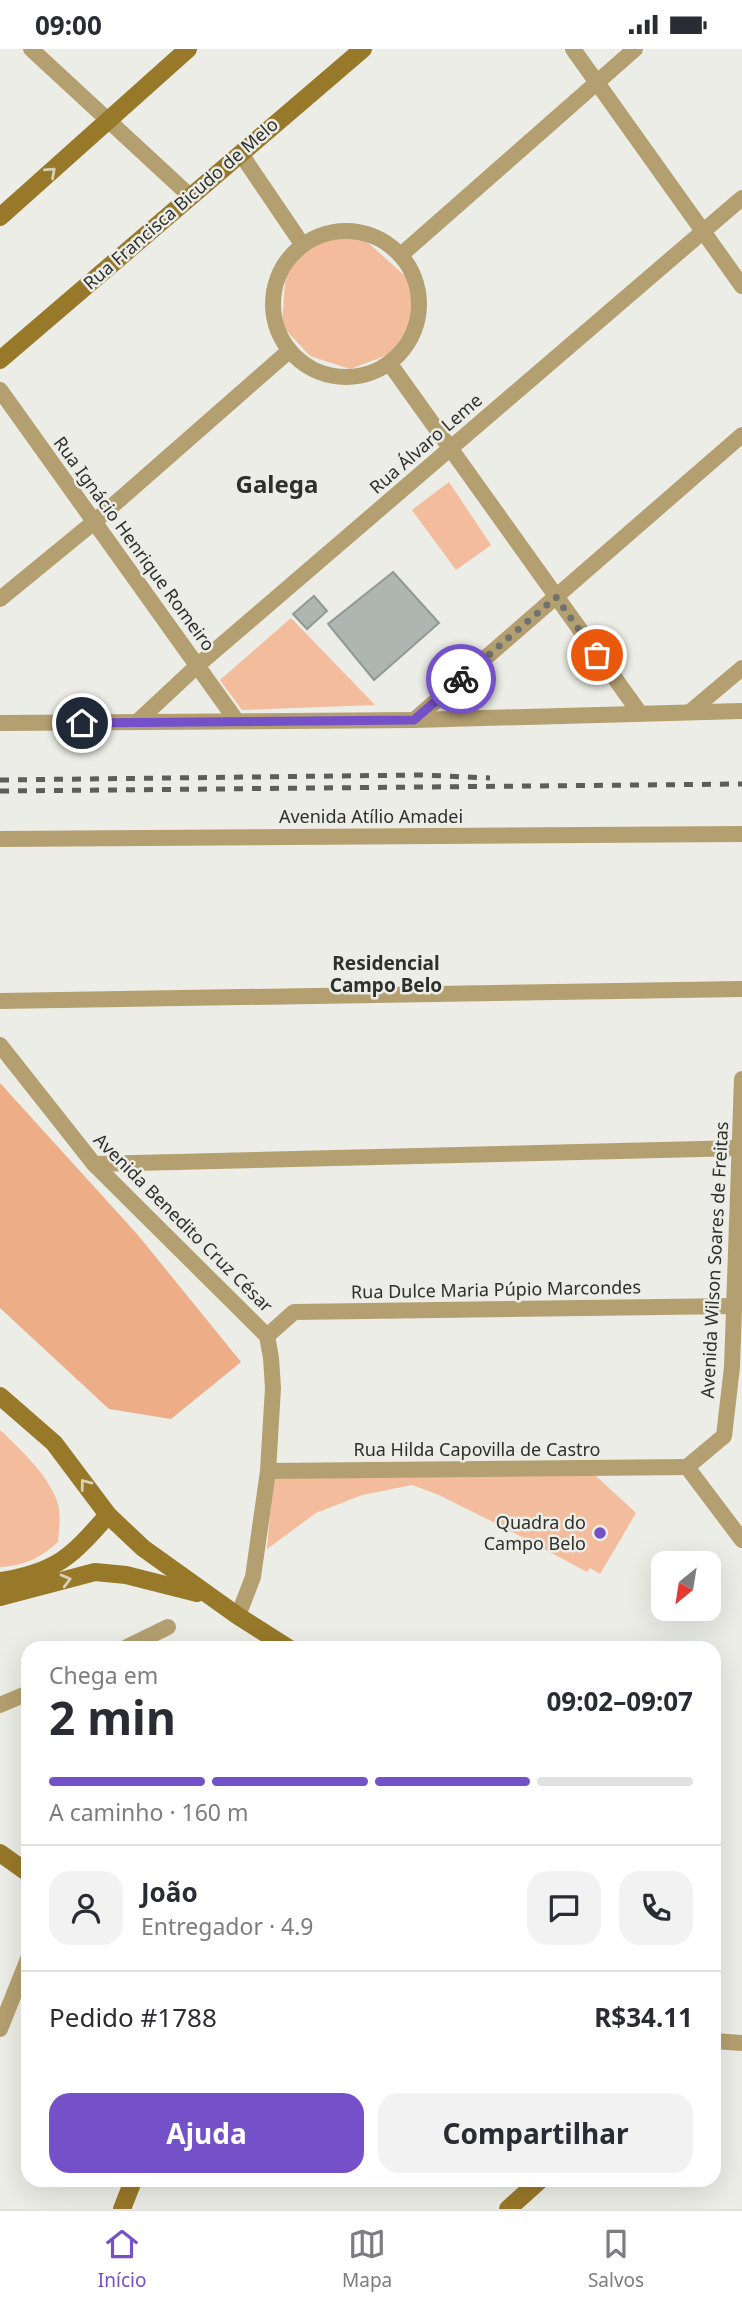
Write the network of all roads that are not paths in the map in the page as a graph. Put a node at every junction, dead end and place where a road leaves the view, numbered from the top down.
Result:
1 (32, 49) edge
2 (188, 49) edge
3 (363, 49) edge
4 (573, 49) edge
5 (635, 49) edge
6 (597, 81) junction
7 (109, 121) junction
8 (241, 154) junction
9 (190, 196) junction
10 (742, 198) edge
11 (0, 217) edge
12 (703, 232) junction
13 (302, 244) junction
14 (402, 254) junction
15 (742, 286) edge
16 (289, 351) junction
17 (0, 360) edge
18 (390, 364) junction
19 (0, 390) edge
20 (742, 435) edge
21 (451, 448) junction
22 (94, 522) junction
23 (556, 597) junction
24 (0, 599) edge
25 (198, 665) junction
26 (742, 668) edge
27 (691, 711) junction
28 (742, 711) edge
29 (639, 712) junction
30 (236, 720) junction
31 (414, 720) junction
32 (138, 722) junction
33 (0, 723) edge
34 (742, 834) edge
35 (0, 839) edge
36 (742, 989) edge
37 (0, 1002) edge
38 (0, 1045) edge
39 (742, 1079) edge
40 (741, 1148) edge
41 (94, 1164) junction
42 (735, 1306) junction
43 (267, 1336) junction
44 (737, 1367) edge
45 (0, 1396) edge
46 (687, 1468) junction
47 (268, 1471) junction
48 (108, 1515) junction
49 (742, 1540) edge
50 (84, 1542) junction
51 (142, 1548) junction
52 (95, 1572) junction
53 (126, 1575) junction
54 (0, 1581) edge
55 (207, 1595) junction
56 (0, 1597) edge
57 (238, 1616) junction
58 (168, 1627) dead end
59 (139, 1641) edge
60 (277, 1641) edge
61 (21, 1696) edge
62 (0, 1705) edge
63 (0, 1853) edge
64 (21, 1868) edge
65 (21, 1976) edge
66 (0, 2029) edge
67 (721, 2042) edge
68 (742, 2043) edge
69 (131, 2187) edge
70 (532, 2187) edge
71 (544, 2187) edge
72 (122, 2209) edge
73 (508, 2209) edge
74 (528, 2209) edge

1 - 7 street
2 - 7 main road
3 - 8 main road, Rua Francisca Bicudo de Melo
4 - 6 street
5 - 6 street
6 - 12 street
6 - 14 street
7 - 9 street
11 -> 7 main road
8 - 9 main road, Rua Francisca Bicudo de Melo
8 - 13 street
9 - 17 main road, Rua Francisca Bicudo de Melo
10 - 12 street, Rua Álvaro Leme
12 - 15 street
12 - 21 street, Rua Álvaro Leme
13 - 14 street
13 - 16 street
14 - 18 street
16 - 18 street
16 - 22 street
18 - 21 street
19 - 22 street, Rua Ignácio Henrique Romeiro
20 - 23 street
21 - 23 street
21 - 25 street, Rua Álvaro Leme
22 - 24 street
22 - 25 street, Rua Ignácio Henrique Romeiro
23 - 29 street
23 - 31 street
25 - 30 street, Rua Ignácio Henrique Romeiro
25 - 32 street, Rua Álvaro Leme
26 - 27 street
27 - 28 street
27 - 29 street
29 - 31 street
30 - 31 street
30 - 32 street
32 - 33 street
34 - 35 street, Avenida Atílio Amadei
36 - 37 street
38 - 41 street, Avenida Benedito Cruz César
39 - 40 street, Avenida Wilson Soares de Freitas
40 - 41 street
40 - 42 street, Avenida Wilson Soares de Freitas
41 - 43 street, Avenida Benedito Cruz César
42 - 43 street, Rua Dulce Maria Púpio Marcondes
42 - 44 street, Avenida Wilson Soares de Freitas
43 - 47 street, Avenida Benedito Cruz César
44 - 46 street, Avenida Wilson Soares de Freitas
48 -> 45 main road
46 - 47 street, Rua Hilda Capovilla de Castro
46 - 49 street
47 - 57 street, Avenida Benedito Cruz César
48 - 50 main road
48 - 51 main road
50 - 52 main road
50 - 54 main road
51 - 53 main road
51 - 55 main road
52 - 53 main road
56 -> 52 main road
53 - 55 main road
55 - 57 main road
57 - 60 main road
58 - 59 street
61 - 62 street
63 - 64 main road
65 - 66 street
67 - 68 street
69 - 72 main road
70 - 73 main road
71 - 74 main road

